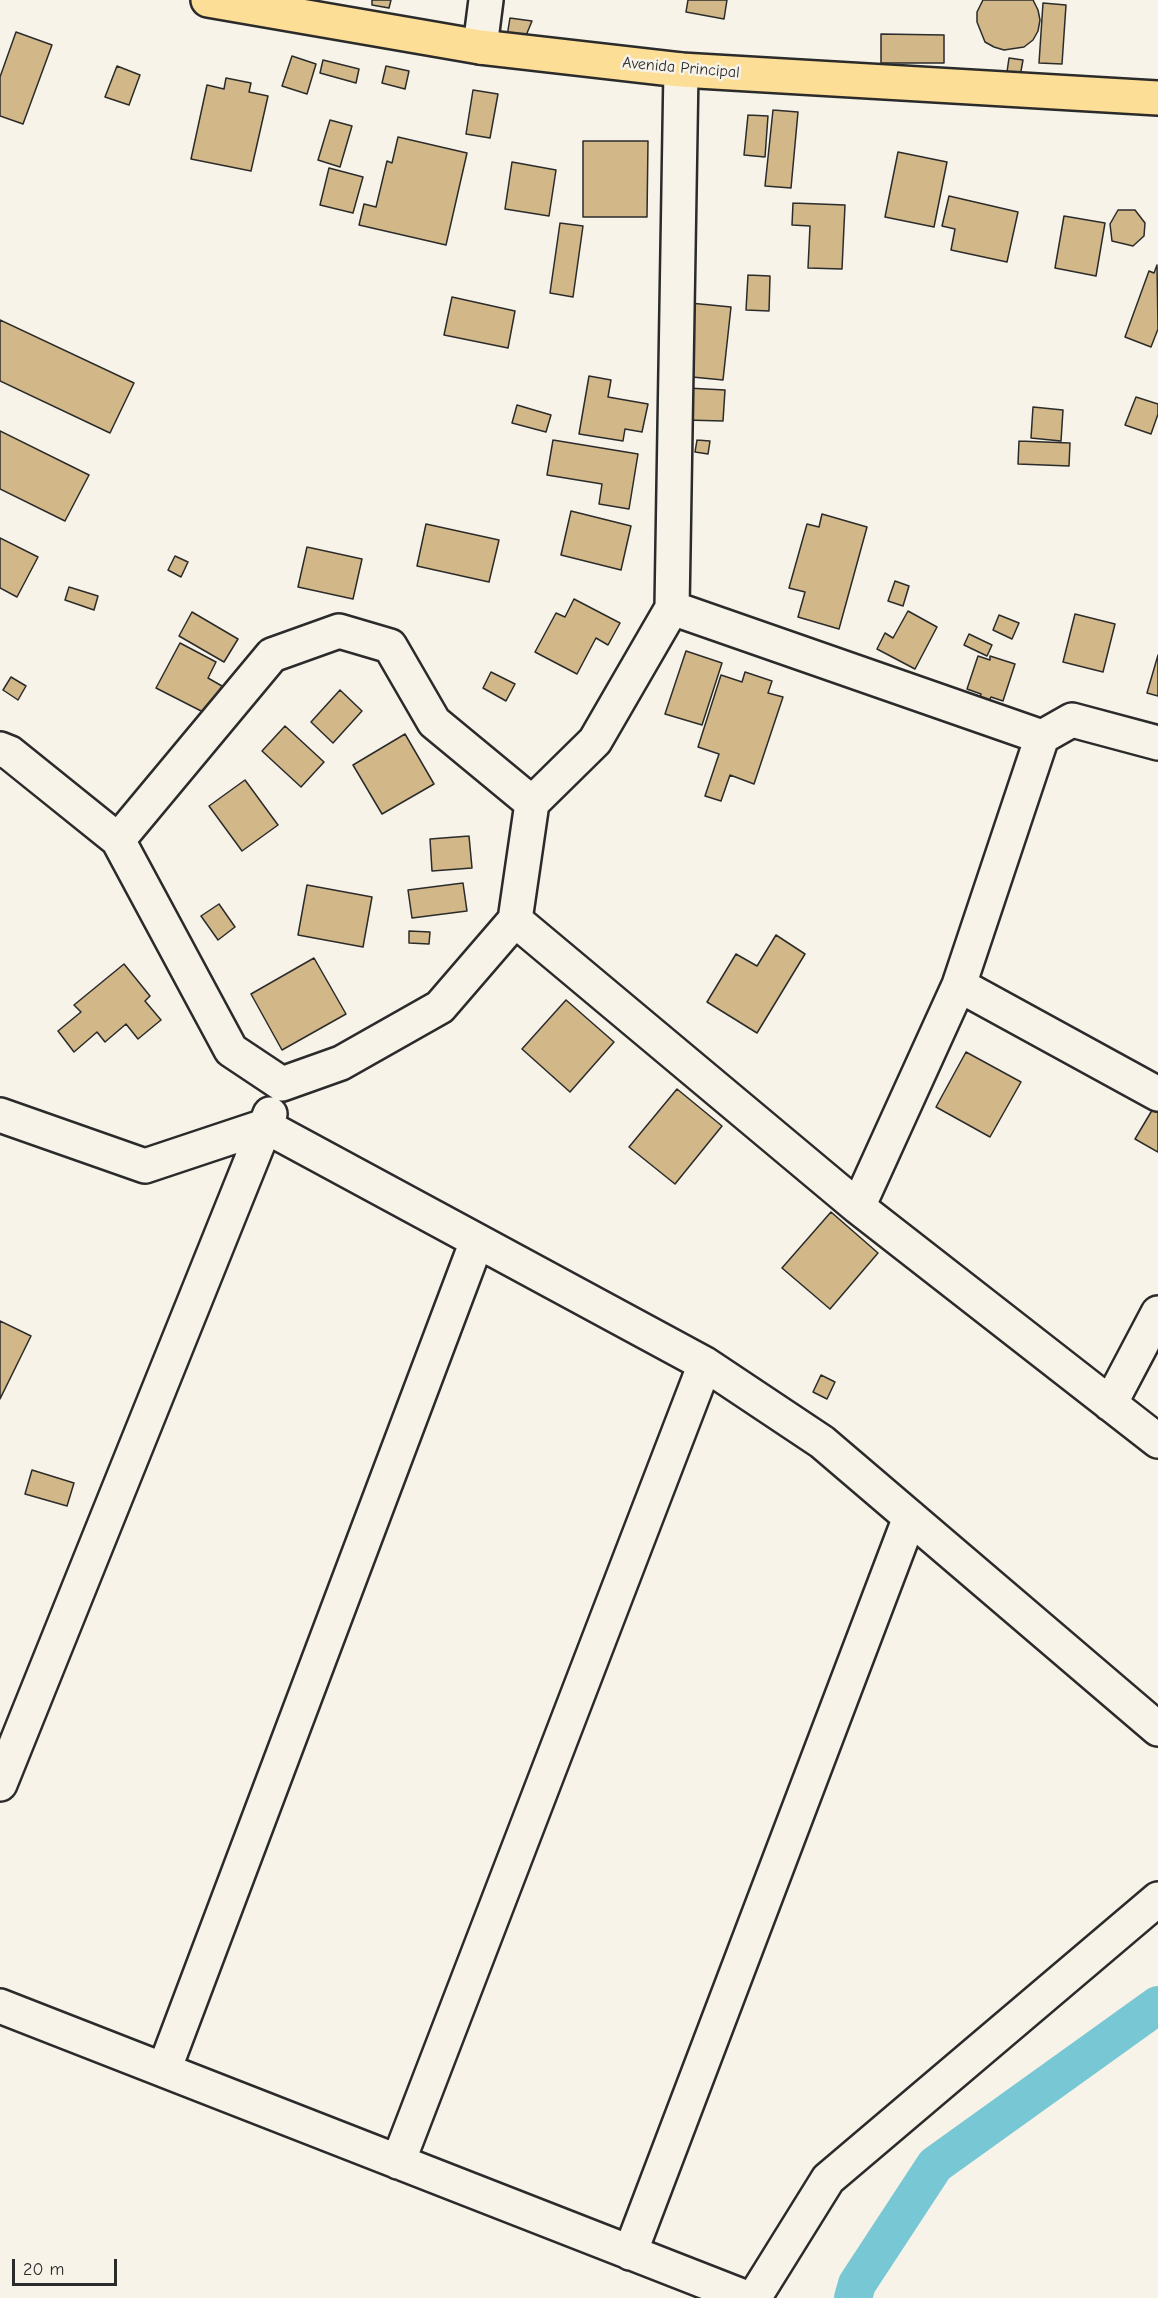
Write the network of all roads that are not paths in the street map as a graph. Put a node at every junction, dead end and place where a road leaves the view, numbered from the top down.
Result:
1 (208, 0) edge
2 (486, 0) edge
3 (480, 47) junction
4 (681, 70) junction
5 (1158, 98) edge
6 (672, 608) junction
7 (1042, 736) junction
8 (1158, 743) edge
9 (0, 749) edge
10 (532, 803) junction
11 (118, 840) junction
12 (515, 920) junction
13 (959, 985) junction
14 (282, 1084) junction
15 (1158, 1094) edge
16 (0, 1115) edge
17 (265, 1126) junction
18 (858, 1208) junction
19 (477, 1241) junction
20 (1158, 1313) edge
21 (705, 1364) junction
22 (1110, 1404) junction
23 (1158, 1441) edge
24 (910, 1517) junction
25 (1158, 1729) edge
26 (0, 1784) edge
27 (1158, 1899) edge
28 (0, 2006) edge
29 (164, 2070) junction
30 (398, 2162) junction
31 (630, 2253) junction
32 (747, 2298) edge
33 (754, 2298) edge

1 - 3 main road, Avenida Principal
2 - 3 street
3 - 4 main road, Avenida Principal
4 - 5 main road, Avenida Principal
4 - 6 street
6 - 7 street
6 - 10 street
7 - 8 street
7 - 13 street
9 - 11 street
10 - 11 street
10 - 12 street
11 - 14 street
12 - 14 street
12 - 18 street
13 - 15 street
13 - 18 street
14 - 17 street
16 - 17 street
17 - 19 street
17 - 26 street
18 - 22 street
19 - 21 street
19 - 29 street
20 - 22 street
21 - 24 street
21 - 30 street
22 - 23 street
24 - 25 street
24 - 31 street
27 - 33 street
28 - 29 street
29 - 30 street
30 - 31 street
31 - 32 street

